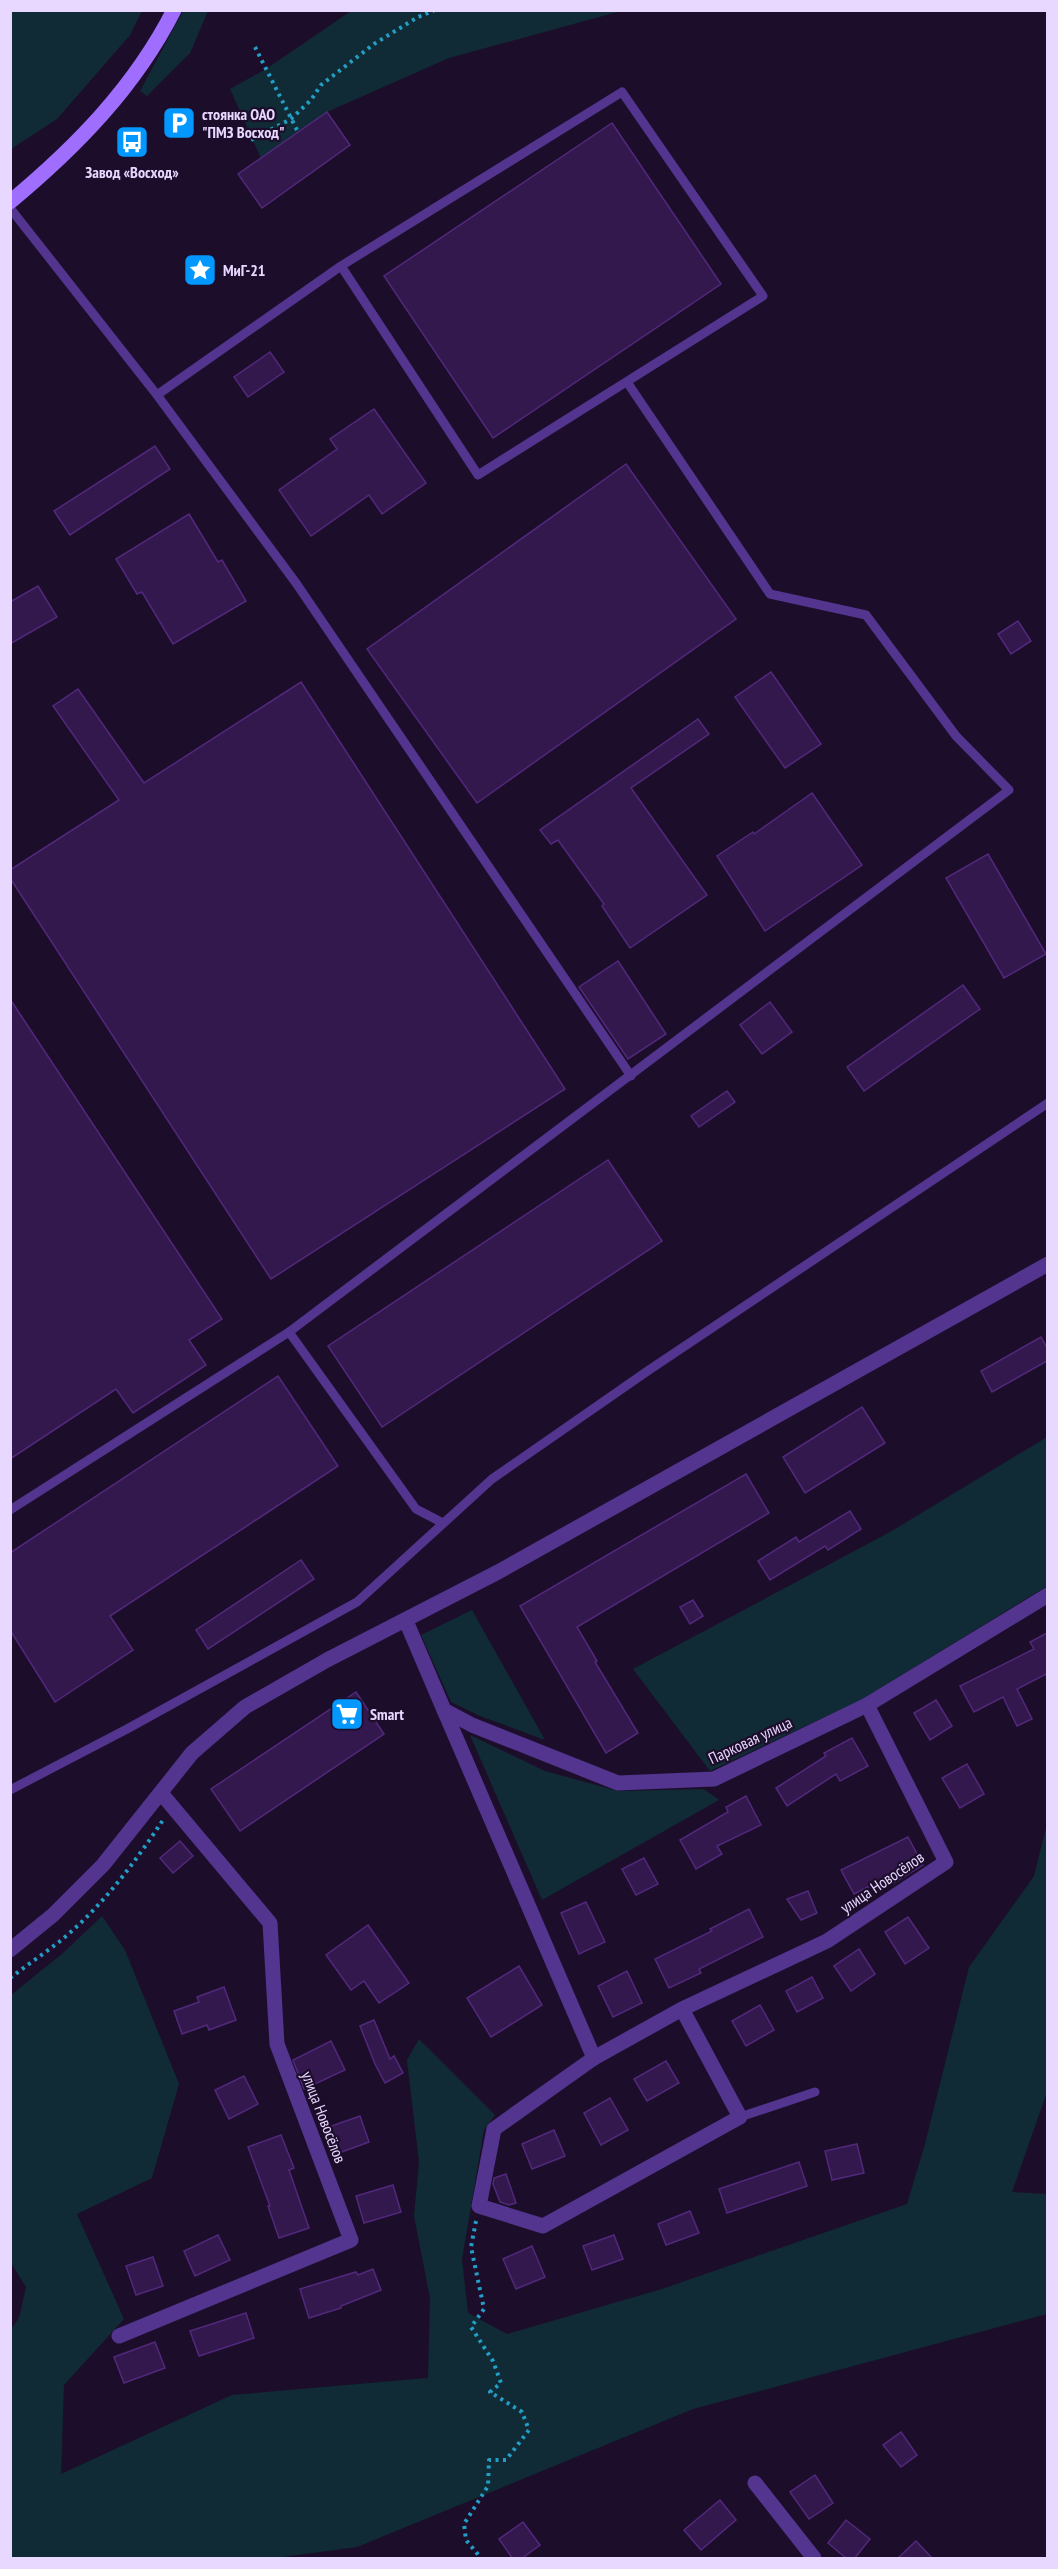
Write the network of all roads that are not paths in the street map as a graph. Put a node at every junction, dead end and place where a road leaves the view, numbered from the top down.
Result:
1 (174, 10) edge
2 (10, 202) edge
3 (10, 208) edge
4 (341, 266) junction
5 (627, 382) junction
6 (157, 394) junction
7 (630, 1076) junction
8 (1047, 1103) edge
9 (1047, 1264) edge
10 (289, 1332) junction
11 (10, 1510) edge
12 (443, 1524) junction
13 (1047, 1595) edge
14 (406, 1621) junction
15 (867, 1705) junction
16 (444, 1710) junction
17 (10, 1790) edge
18 (160, 1793) junction
19 (10, 1950) edge
20 (682, 2009) junction
21 (594, 2058) junction
22 (815, 2092) dead end
23 (740, 2117) junction
24 (119, 2337) dead end
25 (755, 2483) dead end
26 (814, 2559) edge

1 - 2 main road
3 - 6 lane
4 - 5 lane
4 - 5 lane
4 - 6 lane
5 - 7 lane
6 - 7 lane
7 - 10 lane
8 - 12 lane
9 - 14 street
10 - 11 lane
10 - 12 lane
12 - 17 lane
13 - 15 street, Парковая улица
14 - 16 street
14 - 18 street
15 - 16 street, Парковая улица
15 - 20 street, улица Новосёлов
16 - 21 street
18 - 19 street
18 - 24 street, улица Новосёлов
20 - 21 street, улица Новосёлов
20 - 23 street
21 - 23 street, улица Новосёлов
22 - 23 lane
25 - 26 street

